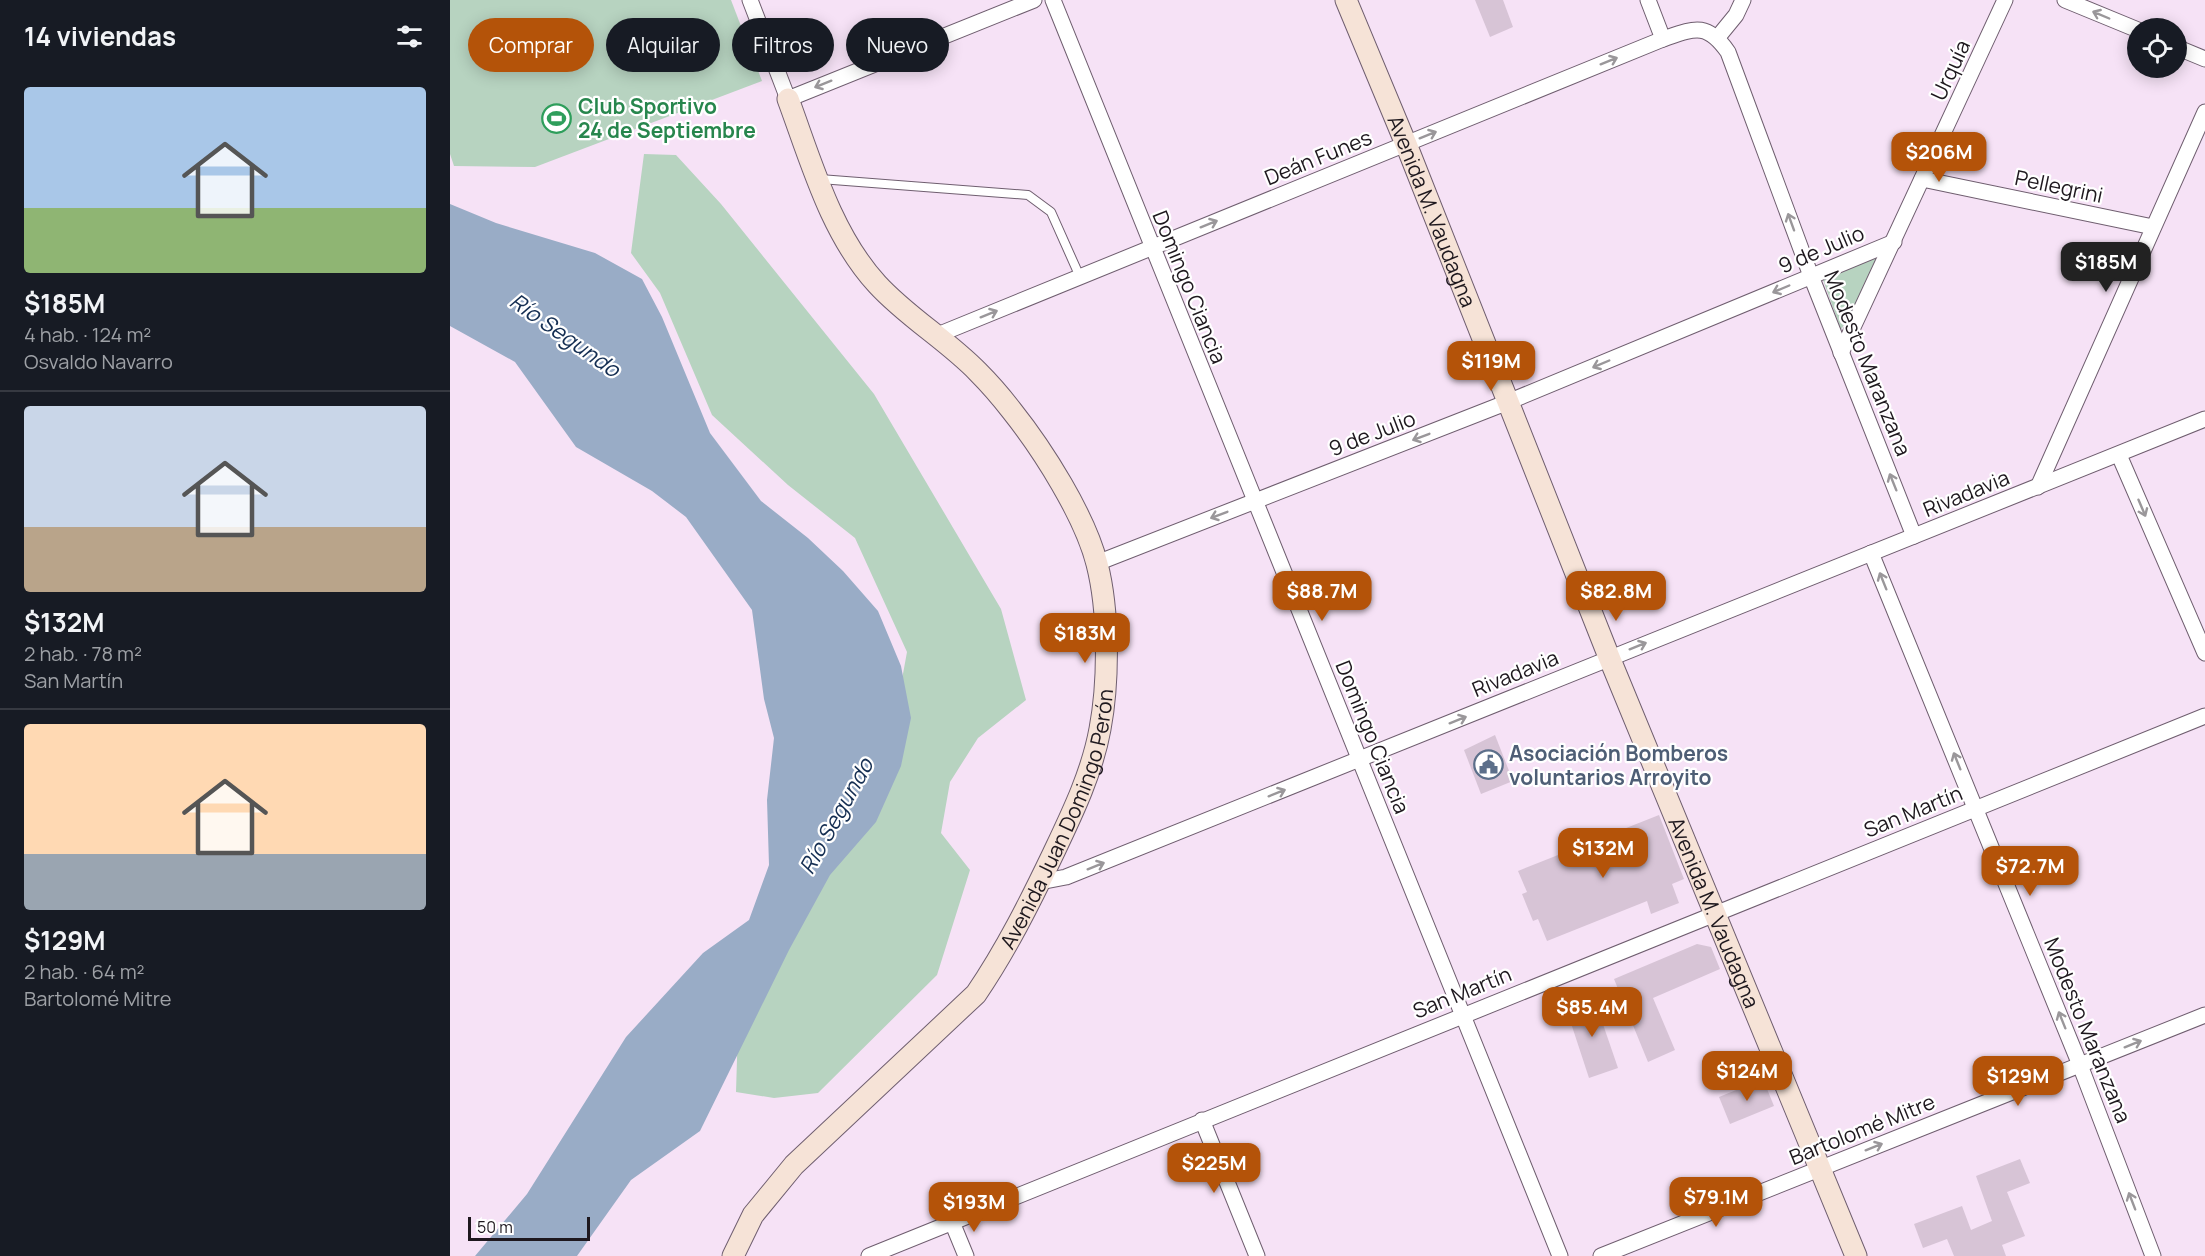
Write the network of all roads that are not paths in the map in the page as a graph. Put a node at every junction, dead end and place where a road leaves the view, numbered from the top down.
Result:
1 (750, 0) edge
2 (1034, 0) edge
3 (1053, 0) edge
4 (1346, 0) edge
5 (1648, 0) edge
6 (1743, 0) edge
7 (2005, 0) edge
8 (2065, 0) edge
9 (2127, 25) edge
10 (1718, 37) junction
11 (1664, 39) junction
12 (2187, 52) edge
13 (2205, 59) edge
14 (788, 99) junction
15 (2205, 112) edge
16 (1406, 144) junction
17 (818, 179) junction
18 (1922, 179) junction
19 (2153, 227) junction
20 (1894, 242) junction
21 (1152, 248) junction
22 (1811, 276) junction
23 (1080, 277) junction
24 (935, 336) junction
25 (1842, 353) junction
26 (1508, 402) junction
27 (2205, 419) edge
28 (2119, 455) junction
29 (2038, 487) junction
30 (1255, 501) junction
31 (1914, 536) junction
32 (1871, 553) junction
33 (1097, 563) junction
34 (2205, 653) edge
35 (1609, 657) junction
36 (2205, 716) edge
37 (1360, 760) junction
38 (1976, 808) junction
39 (1040, 882) junction
40 (1715, 913) junction
41 (1462, 1014) junction
42 (2205, 1015) edge
43 (2080, 1065) junction
44 (1202, 1120) junction
45 (1820, 1169) junction
46 (753, 1215) junction
47 (952, 1222) junction
48 (733, 1256) edge
49 (740, 1256) edge
50 (869, 1256) edge
51 (966, 1256) edge
52 (1257, 1256) edge
53 (1560, 1256) edge
54 (1601, 1256) edge
55 (1856, 1256) edge
56 (2153, 1256) edge

1 - 14 street
2 -> 14 street
3 - 21 street, Domingo Ciancia
4 - 16 main road, Avenida M. Vaudagna
5 - 11 street
6 - 10 street
7 - 18 street, Urquía
9 -> 8 street
10 - 11 street, Deán Funes
22 -> 10 street, Modesto Maranzana
16 -> 11 street, Deán Funes
12 - 13 street
14 - 17 main road, Avenida Juan Domingo Perón
15 - 19 street
21 -> 16 street, Deán Funes
16 - 26 main road, Avenida M. Vaudagna
17 - 23 lane
17 - 24 main road, Avenida Juan Domingo Perón
18 - 19 street, Pellegrini
18 - 20 street, Urquía
19 - 29 street
20 - 22 street, 9 de Julio
20 - 25 street, Urquía
21 - 23 street, Deán Funes
21 - 30 street, Domingo Ciancia
22 - 25 street, Modesto Maranzana
22 -> 26 street, 9 de Julio
24 -> 23 street, Deán Funes
24 - 33 main road, Avenida Juan Domingo Perón
31 -> 25 street, Modesto Maranzana
26 -> 30 street, 9 de Julio
26 - 35 main road, Avenida M. Vaudagna
27 - 28 street, Rivadavia
28 - 29 street, Rivadavia
28 -> 34 street
29 - 31 street, Rivadavia
30 -> 33 street, 9 de Julio
30 - 37 street, Domingo Ciancia
31 - 32 street, Rivadavia
35 -> 32 street, Rivadavia
38 -> 32 street, Modesto Maranzana
33 - 39 main road, Avenida Juan Domingo Perón
37 -> 35 street, Rivadavia
35 - 40 main road, Avenida M. Vaudagna
36 - 38 street, San Martín
39 -> 37 street, Rivadavia
37 - 41 street, Domingo Ciancia
38 - 40 street, San Martín
43 -> 38 street, Modesto Maranzana
39 - 46 main road, Avenida Juan Domingo Perón
40 - 41 street, San Martín
40 - 45 main road, Avenida M. Vaudagna
41 - 44 street, San Martín
41 - 53 street, Domingo Ciancia
43 -> 42 street, Bartolomé Mitre
45 -> 43 street, Bartolomé Mitre
56 -> 43 street, Modesto Maranzana
44 - 47 street, San Martín
44 - 52 street
45 - 54 street, Bartolomé Mitre
45 - 55 main road, Avenida M. Vaudagna
46 - 48 main road
46 - 49 main road
47 - 50 street, San Martín
47 - 51 street

